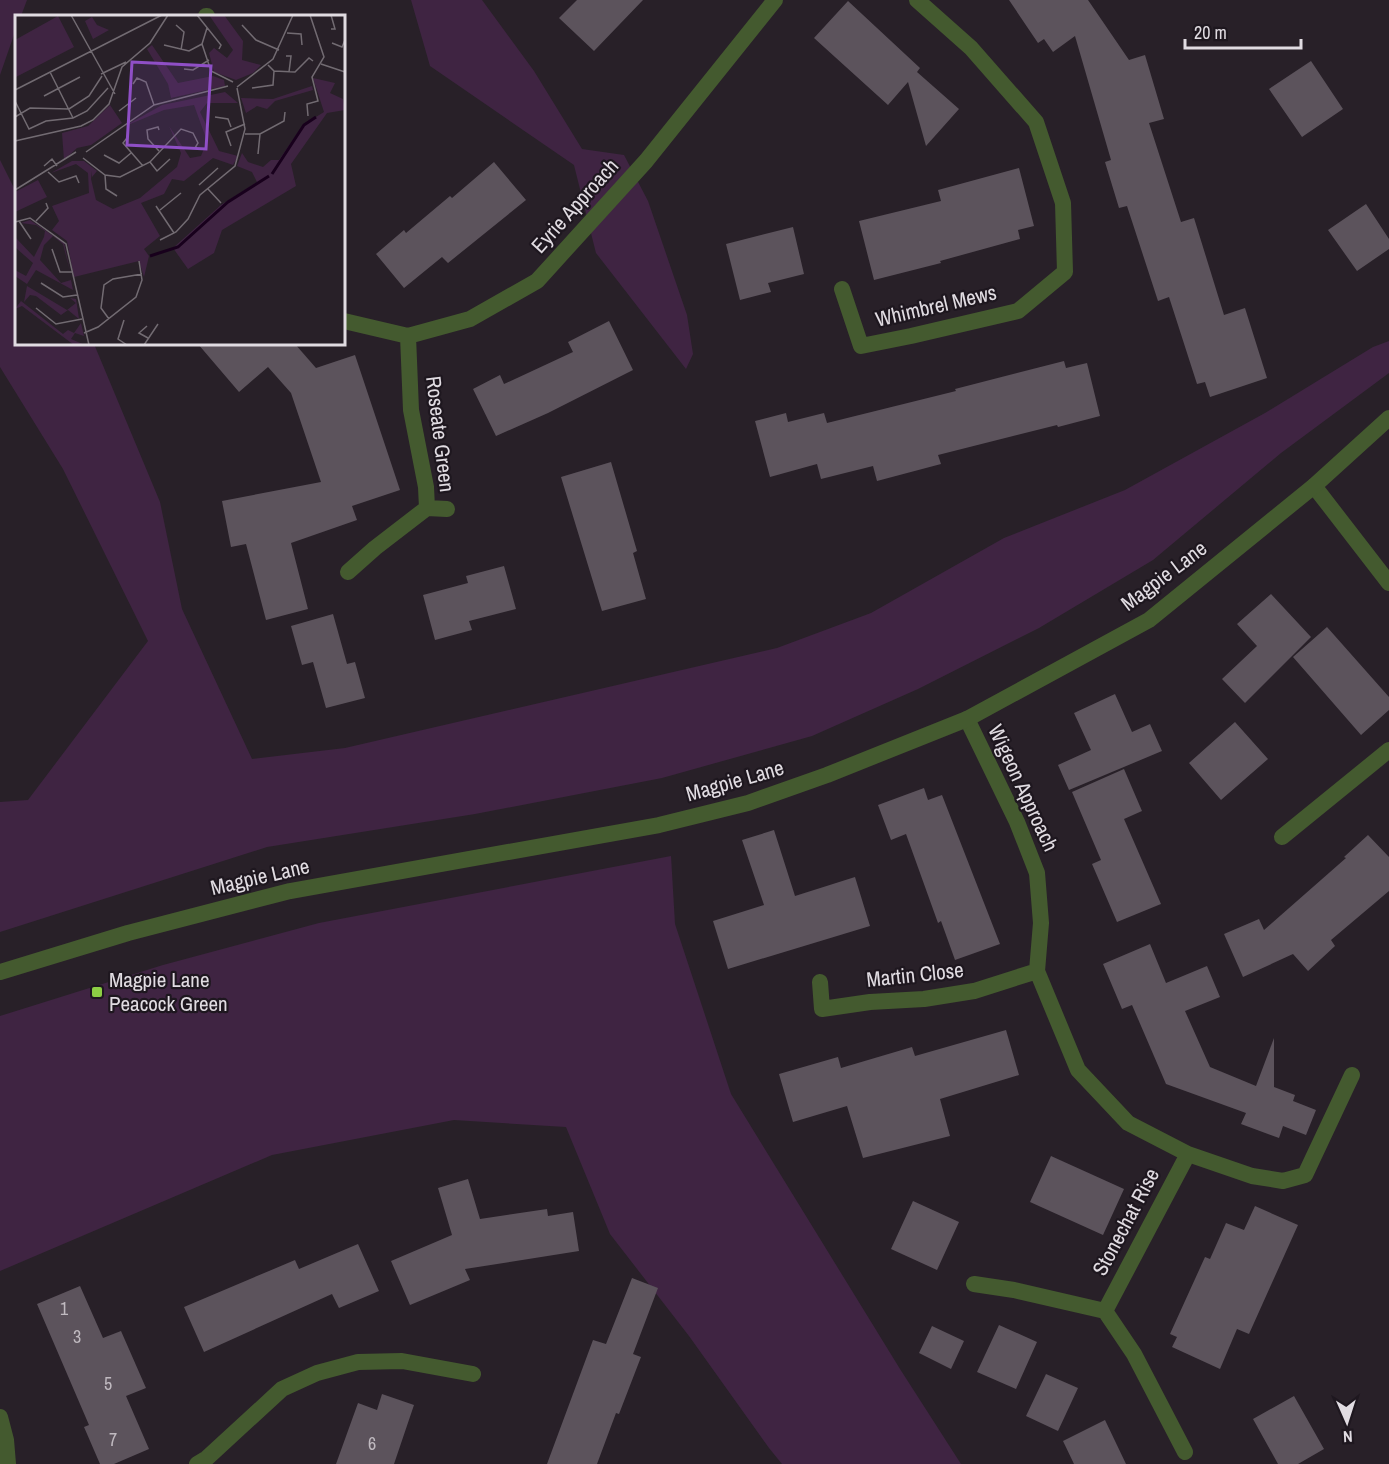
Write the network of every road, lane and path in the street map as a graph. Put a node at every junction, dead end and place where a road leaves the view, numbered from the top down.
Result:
1 (775, 0) edge
2 (917, 0) edge
3 (842, 289) dead end
4 (345, 321) edge
5 (408, 336) junction
6 (1389, 418) edge
7 (1314, 486) junction
8 (427, 508) junction
9 (447, 509) dead end
10 (348, 572) dead end
11 (1389, 583) edge
12 (967, 719) junction
13 (1389, 750) edge
14 (1282, 837) dead end
15 (1037, 971) junction
16 (0, 972) edge
17 (820, 982) dead end
18 (1352, 1075) dead end
19 (1188, 1154) junction
20 (974, 1284) dead end
21 (1105, 1311) junction
22 (473, 1374) dead end
23 (0, 1417) edge
24 (1185, 1452) dead end
25 (8, 1464) edge
26 (197, 1464) edge

1 - 5 street, Eyrie Approach
2 - 3 street, Whimbrel Mews
4 - 5 street, Eyrie Approach
5 - 8 street, Roseate Green
6 - 7 street, Magpie Lane
7 - 11 street
7 - 12 street, Magpie Lane
8 - 9 street
8 - 10 street, Roseate Green
12 - 15 street, Wigeon Approach
12 - 16 street, Magpie Lane
13 - 14 street
15 - 17 street, Martin Close
15 - 19 street, Wigeon Approach
18 - 19 street, Wigeon Approach
19 - 21 street, Stonechat Rise
20 - 21 street
21 - 24 street
22 - 26 street
23 - 25 street

